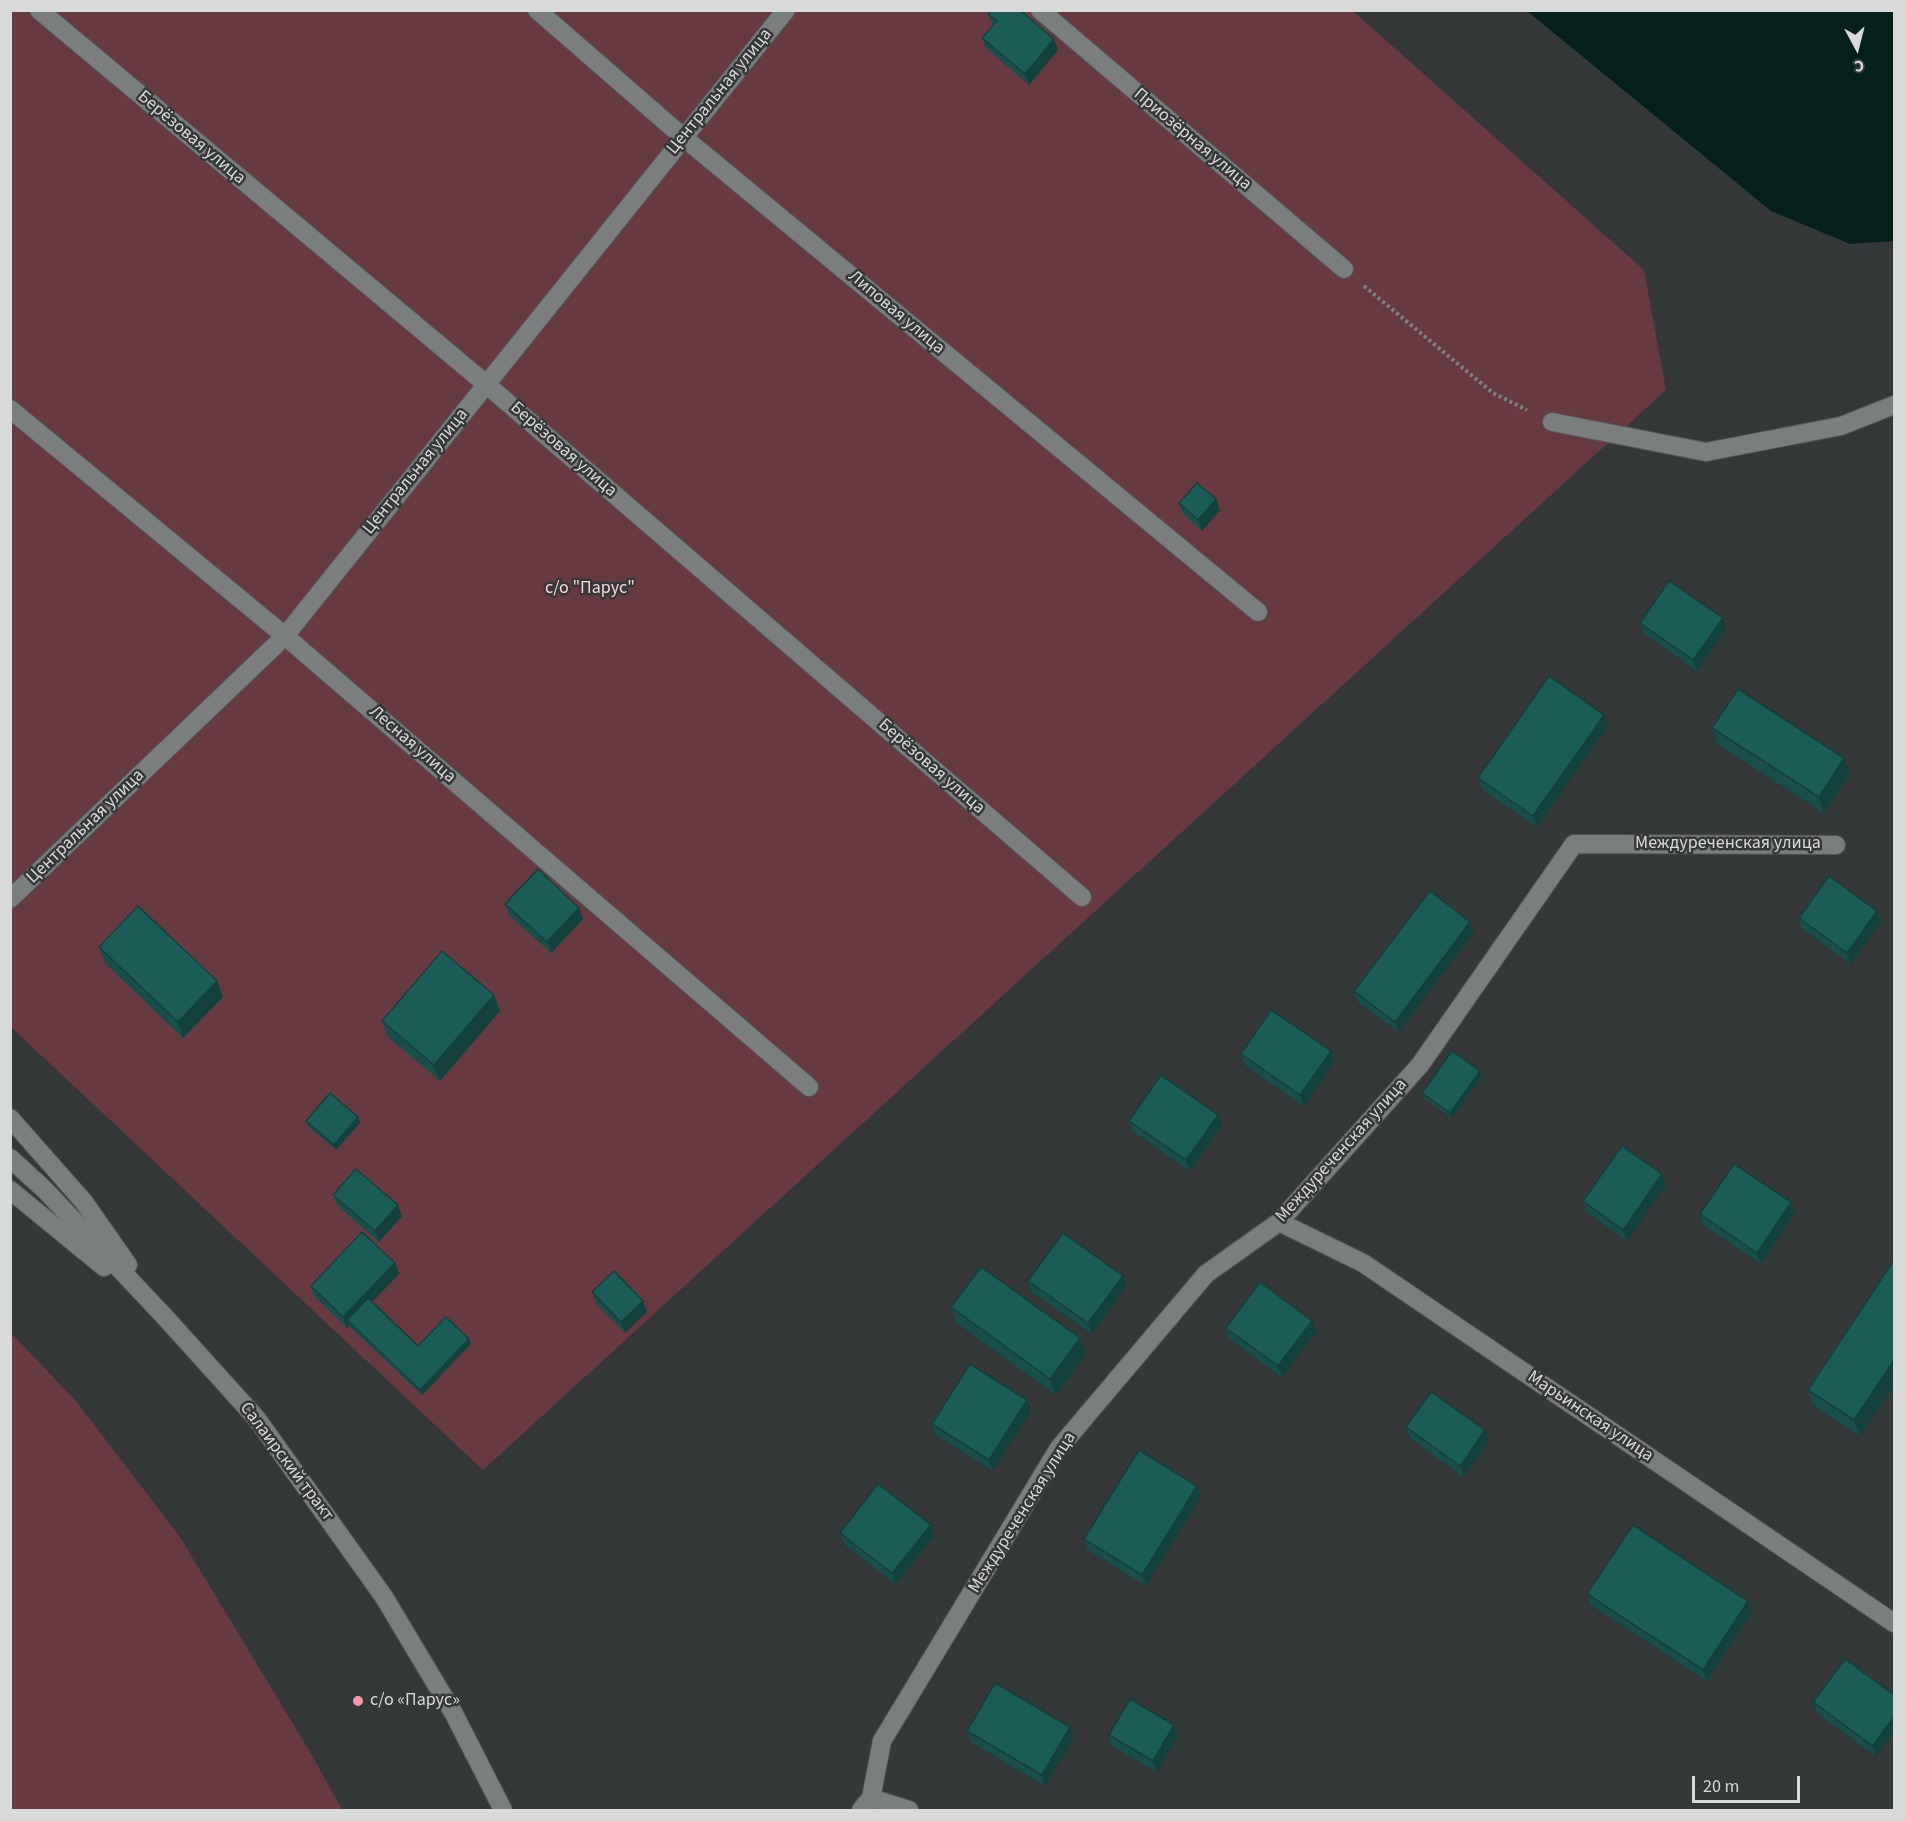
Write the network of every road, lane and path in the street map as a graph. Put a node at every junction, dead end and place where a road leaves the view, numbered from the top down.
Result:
1 (39, 10) edge
2 (537, 10) edge
3 (786, 10) edge
4 (1040, 10) edge
5 (683, 137) junction
6 (1344, 269) joint
7 (486, 384) junction
8 (1894, 405) edge
9 (10, 409) edge
10 (1552, 422) joint
11 (1258, 612) dead end
12 (285, 636) junction
13 (1836, 845) dead end
14 (1082, 897) dead end
15 (10, 899) edge
16 (809, 1087) dead end
17 (10, 1118) edge
18 (10, 1158) edge
19 (10, 1190) edge
20 (1279, 1222) junction
21 (164, 1316) junction
22 (1894, 1623) edge
23 (866, 1804) edge
24 (503, 1810) edge
25 (909, 1810) edge

1 - 7 street, Берёзовая улица
2 - 5 street, Липовая улица
3 - 5 street, Центральная улица
4 - 6 street, Приозёрная улица
5 - 7 street, Центральная улица
5 - 11 street, Липовая улица
6 - 10 path
7 - 12 street, Центральная улица
7 - 14 street, Берёзовая улица
8 - 10 street
9 - 12 street, Лесная улица
12 - 15 street, Центральная улица
12 - 16 street, Лесная улица
13 - 20 street, Междуреченская улица
17 - 21 street
18 - 21 street, Салаирский тракт
19 - 21 street
20 - 22 street, Марьинская улица
20 - 23 street, Междуреченская улица
21 - 24 street, Салаирский тракт
23 - 25 street

